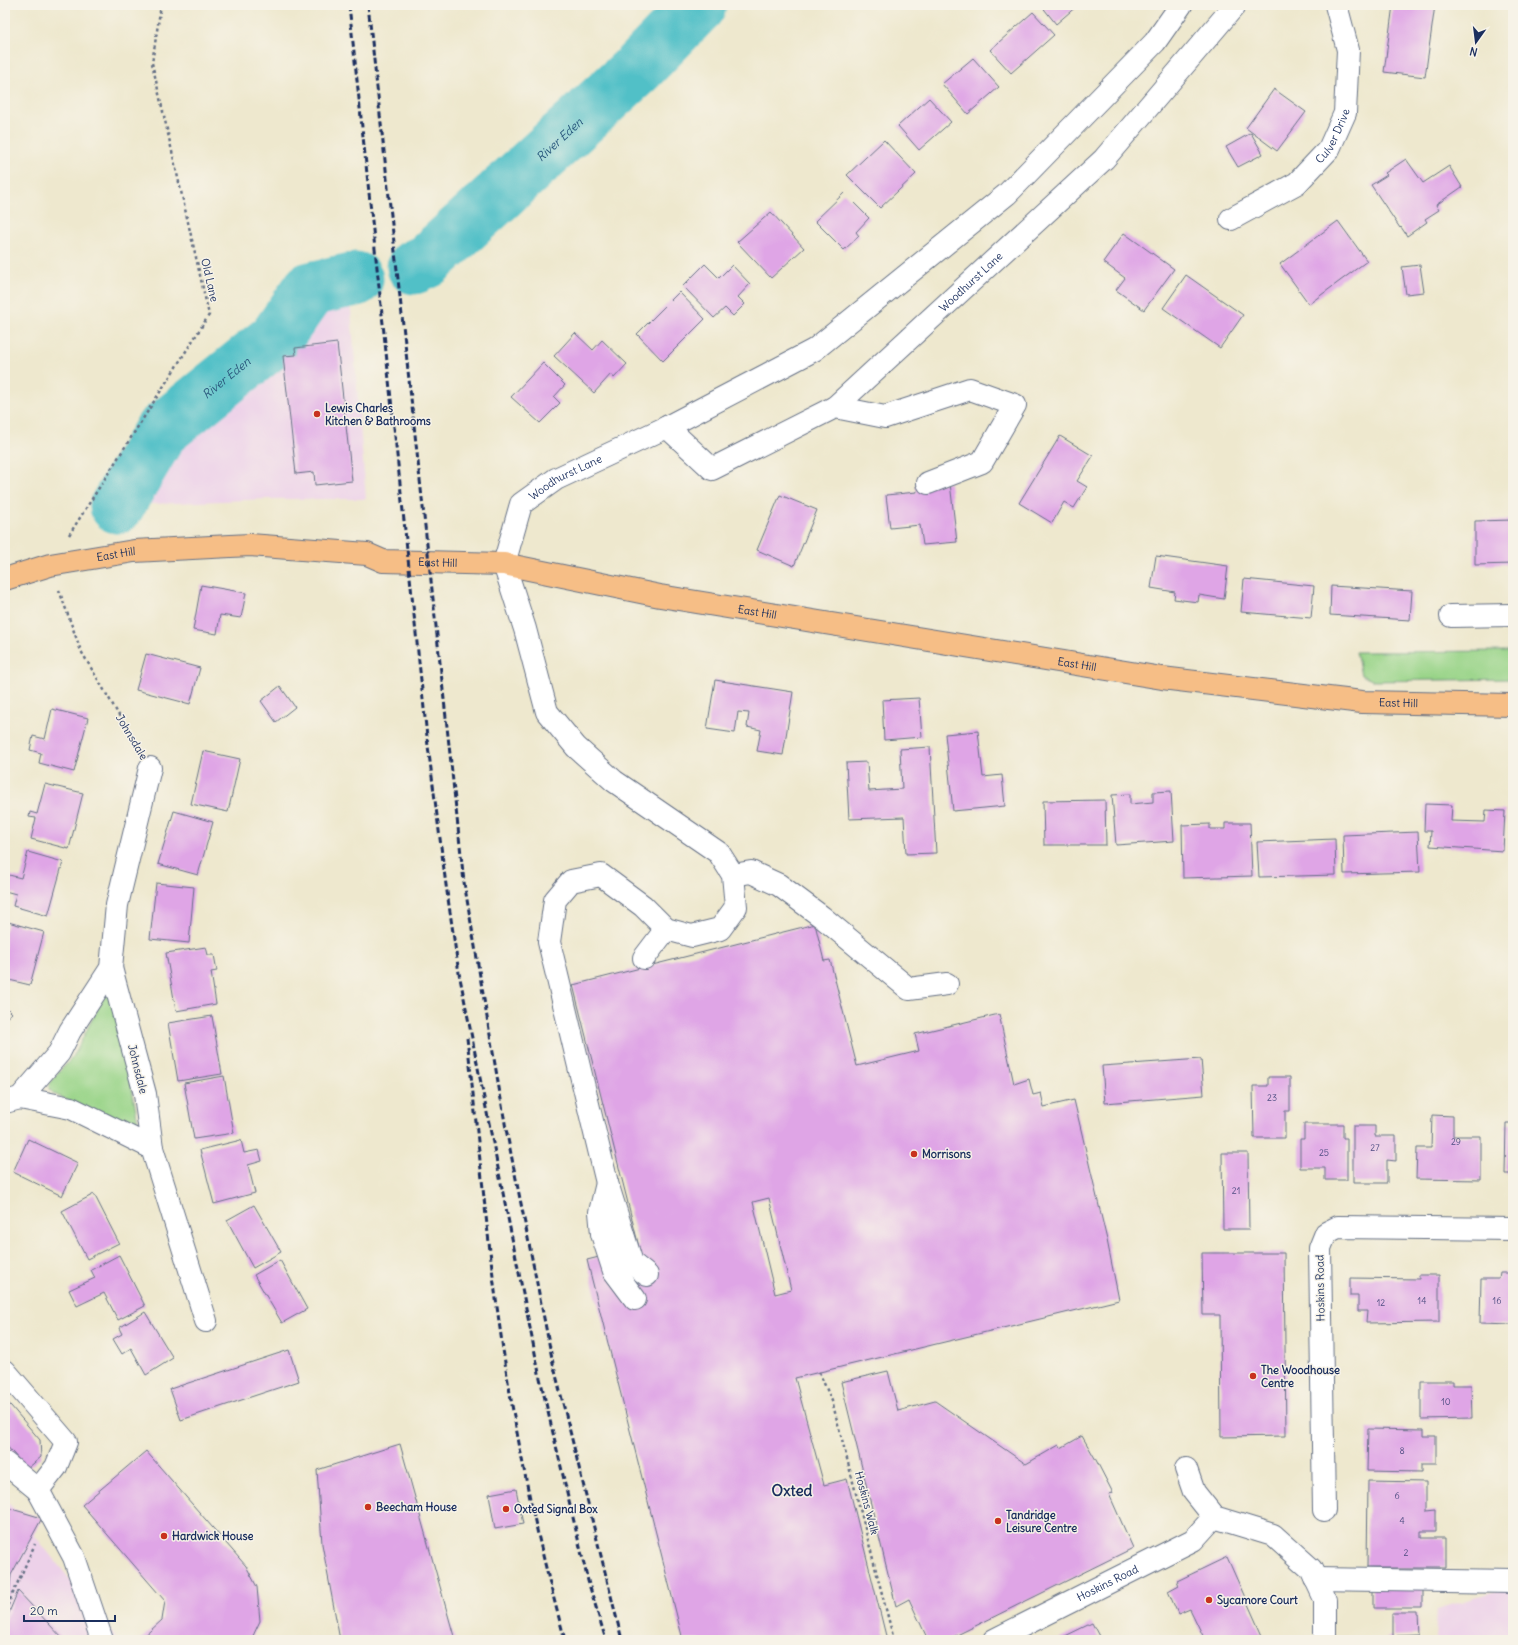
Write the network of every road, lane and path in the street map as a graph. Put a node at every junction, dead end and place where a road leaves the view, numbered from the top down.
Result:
1 (161, 5) edge
2 (1181, 5) edge
3 (1235, 5) edge
4 (1336, 5) edge
5 (1231, 219) dead end
6 (835, 407) junction
7 (667, 427) junction
8 (928, 483) dead end
9 (504, 564) junction
10 (50, 565) junction
11 (5, 579) edge
12 (1513, 615) edge
13 (1451, 616) dead end
14 (1513, 705) edge
15 (150, 768) joint
16 (733, 875) junction
17 (666, 929) junction
18 (644, 958) dead end
19 (111, 968) junction
20 (947, 984) dead end
21 (12, 1100) edge
22 (152, 1148) junction
23 (607, 1183) junction
24 (1513, 1229) edge
25 (647, 1275) dead end
26 (635, 1299) dead end
27 (206, 1321) dead end
28 (5, 1371) edge
29 (819, 1372) dead end
30 (5, 1463) edge
31 (1186, 1469) dead end
32 (38, 1490) junction
33 (1324, 1510) dead end
34 (49, 1512) junction
35 (1214, 1517) junction
36 (1315, 1579) junction
37 (1513, 1582) edge
38 (5, 1611) edge
39 (102, 1640) edge
40 (894, 1640) edge
41 (996, 1640) edge
42 (1325, 1640) edge

1 - 10 path, Old Lane
2 - 7 street, Woodhurst Lane
3 - 6 street, Woodhurst Lane
4 - 5 street, Culver Drive
6 - 7 street, Woodhurst Lane
6 - 8 street
7 - 9 street, Woodhurst Lane
9 - 10 main road, East Hill
9 - 14 main road, East Hill
9 - 16 street
10 - 11 main road, East Hill
10 - 15 path, Johnsdale
12 - 13 street
15 - 19 street, Johnsdale
16 - 17 street
16 - 20 street
17 - 18 street
17 - 23 street
19 - 21 street, Johnsdale
19 - 22 street, Johnsdale
21 - 22 street, Johnsdale
22 - 27 street, Johnsdale
23 - 25 street
23 - 26 street
24 - 33 street, Hoskins Road
28 - 32 street
29 - 40 path, Hoskins Walk
30 - 32 street
31 - 35 street
32 - 34 street
34 - 38 path
34 - 39 street
35 - 36 street
35 - 41 street, Hoskins Road
36 - 37 street
36 - 42 street

